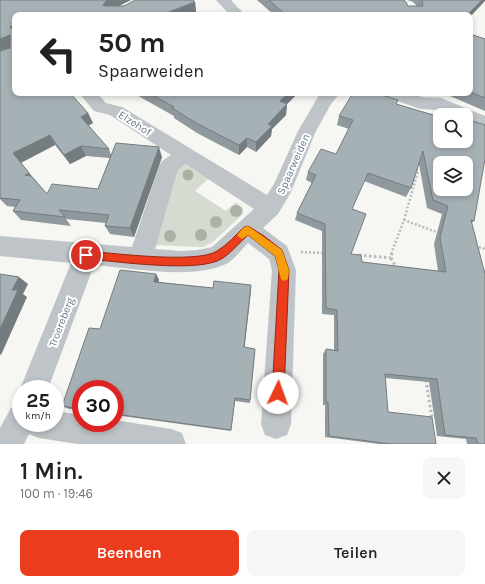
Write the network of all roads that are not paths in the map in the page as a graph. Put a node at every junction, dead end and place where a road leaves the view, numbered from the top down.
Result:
1 (222, 0) edge
2 (235, 12) edge
3 (91, 96) edge
4 (329, 96) edge
5 (400, 96) edge
6 (485, 123) edge
7 (184, 155) junction
8 (270, 208) junction
9 (248, 230) junction
10 (0, 246) edge
11 (86, 255) junction
12 (140, 259) junction
13 (37, 380) edge
14 (276, 424) dead end
15 (64, 430) edge
16 (171, 444) edge

1 - 2 street
3 - 7 street, Elzehof
4 - 8 street, Spaarweiden
5 - 6 street
7 - 8 street, Elzehof
7 - 12 street
8 - 9 street, Spaarweiden
9 - 12 street, Spaarweiden
9 - 14 street
10 - 11 street, Spaarweiden
11 - 12 street, Spaarweiden
11 - 13 street, Troereberg
15 - 16 street

